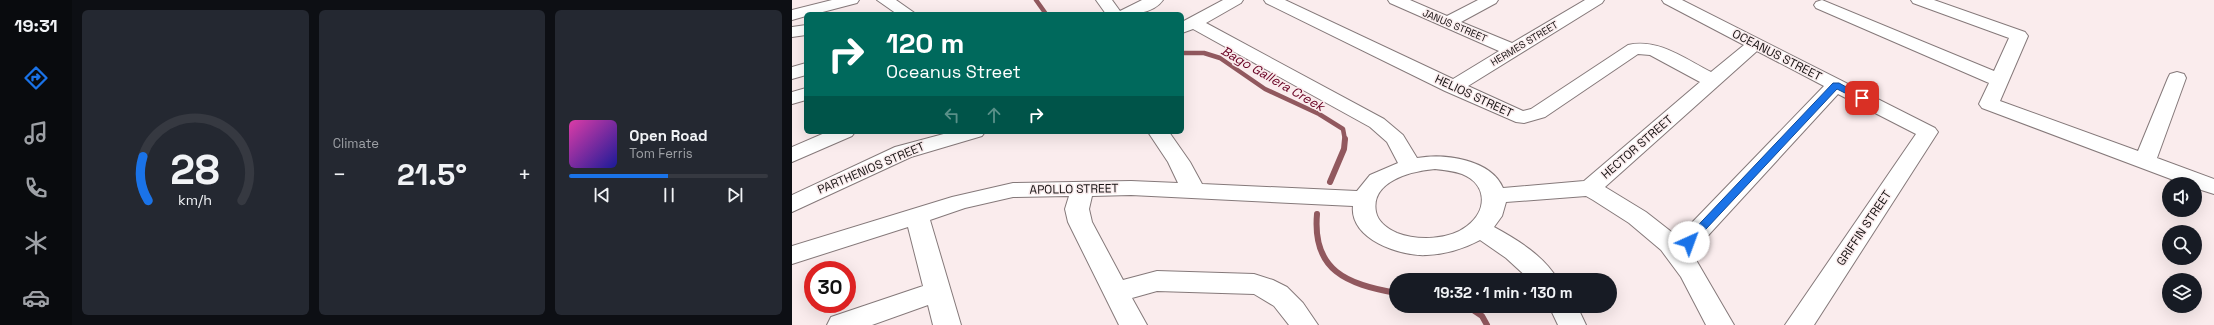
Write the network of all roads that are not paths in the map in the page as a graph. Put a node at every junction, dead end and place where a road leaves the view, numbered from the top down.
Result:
1 (851, 0) edge
2 (1104, 0) edge
3 (1155, 0) edge
4 (1235, 0) edge
5 (1272, 0) edge
6 (1396, 0) edge
7 (1490, 0) edge
8 (1596, 0) edge
9 (1670, 0) edge
10 (1919, 0) edge
11 (1822, 5) dead end
12 (897, 7) edge
13 (882, 12) edge
14 (1113, 12) edge
15 (1130, 12) edge
16 (792, 15) edge
17 (1448, 22) junction
18 (1188, 26) edge
19 (804, 30) edge
20 (792, 32) edge
21 (1755, 44) junction
22 (1513, 50) junction
23 (804, 70) edge
24 (792, 73) edge
25 (2177, 78) dead end
26 (1999, 80) junction
27 (1713, 81) junction
28 (1836, 85) junction
29 (1452, 87) junction
30 (804, 95) edge
31 (792, 98) edge
32 (1928, 132) joint
33 (840, 134) edge
34 (968, 134) edge
35 (1159, 134) edge
36 (792, 155) edge
37 (2145, 162) junction
38 (1410, 165) junction
39 (2214, 187) edge
40 (1083, 188) junction
41 (1590, 188) junction
42 (1194, 191) junction
43 (1495, 196) junction
44 (1366, 199) junction
45 (792, 204) edge
46 (917, 215) junction
47 (1480, 229) junction
48 (1678, 253) junction
49 (792, 255) edge
50 (1540, 273) edge
51 (938, 291) junction
52 (1116, 293) junction
53 (1566, 313) edge
54 (841, 325) edge
55 (947, 325) edge
56 (1133, 325) edge
57 (1304, 325) edge
58 (1572, 325) edge
59 (1720, 325) edge
60 (1799, 325) edge

1 - 16 street
2 - 14 street
3 - 15 street
4 - 18 street
5 - 29 street, HELIOS STREET
6 - 17 street, JANUS STREET
7 - 17 street
8 - 22 street, HERMES STREET
9 - 21 street, OCEANUS STREET
10 - 26 street
11 - 26 street
12 - 13 street
17 - 22 street, JANUS STREET
18 - 38 street
19 - 20 street
21 - 27 street, HECTOR STREET
21 - 28 street, OCEANUS STREET
22 - 29 street, HERMES STREET
23 - 24 street
25 - 37 street
26 - 37 street
27 - 29 street, HELIOS STREET
27 - 41 street, HECTOR STREET
28 - 32 street, OCEANUS STREET
28 - 48 street
30 - 31 street
32 - 60 street, GRIFFIN STREET
33 - 36 street
34 - 45 street, PARTHENIOS STREET
35 - 42 street
37 - 39 street
38 - 43 street
38 - 44 street
40 - 42 street, APOLLO STREET
40 - 46 street, APOLLO STREET
40 - 52 street
41 - 43 street, HECTOR STREET
41 - 48 street
42 - 44 street, APOLLO STREET
43 - 47 street
44 - 47 street
46 - 49 street, APOLLO STREET
46 - 51 street
47 - 50 street
48 - 59 street
51 - 54 street
51 - 55 street
52 - 56 street
52 - 57 street
53 - 58 street

